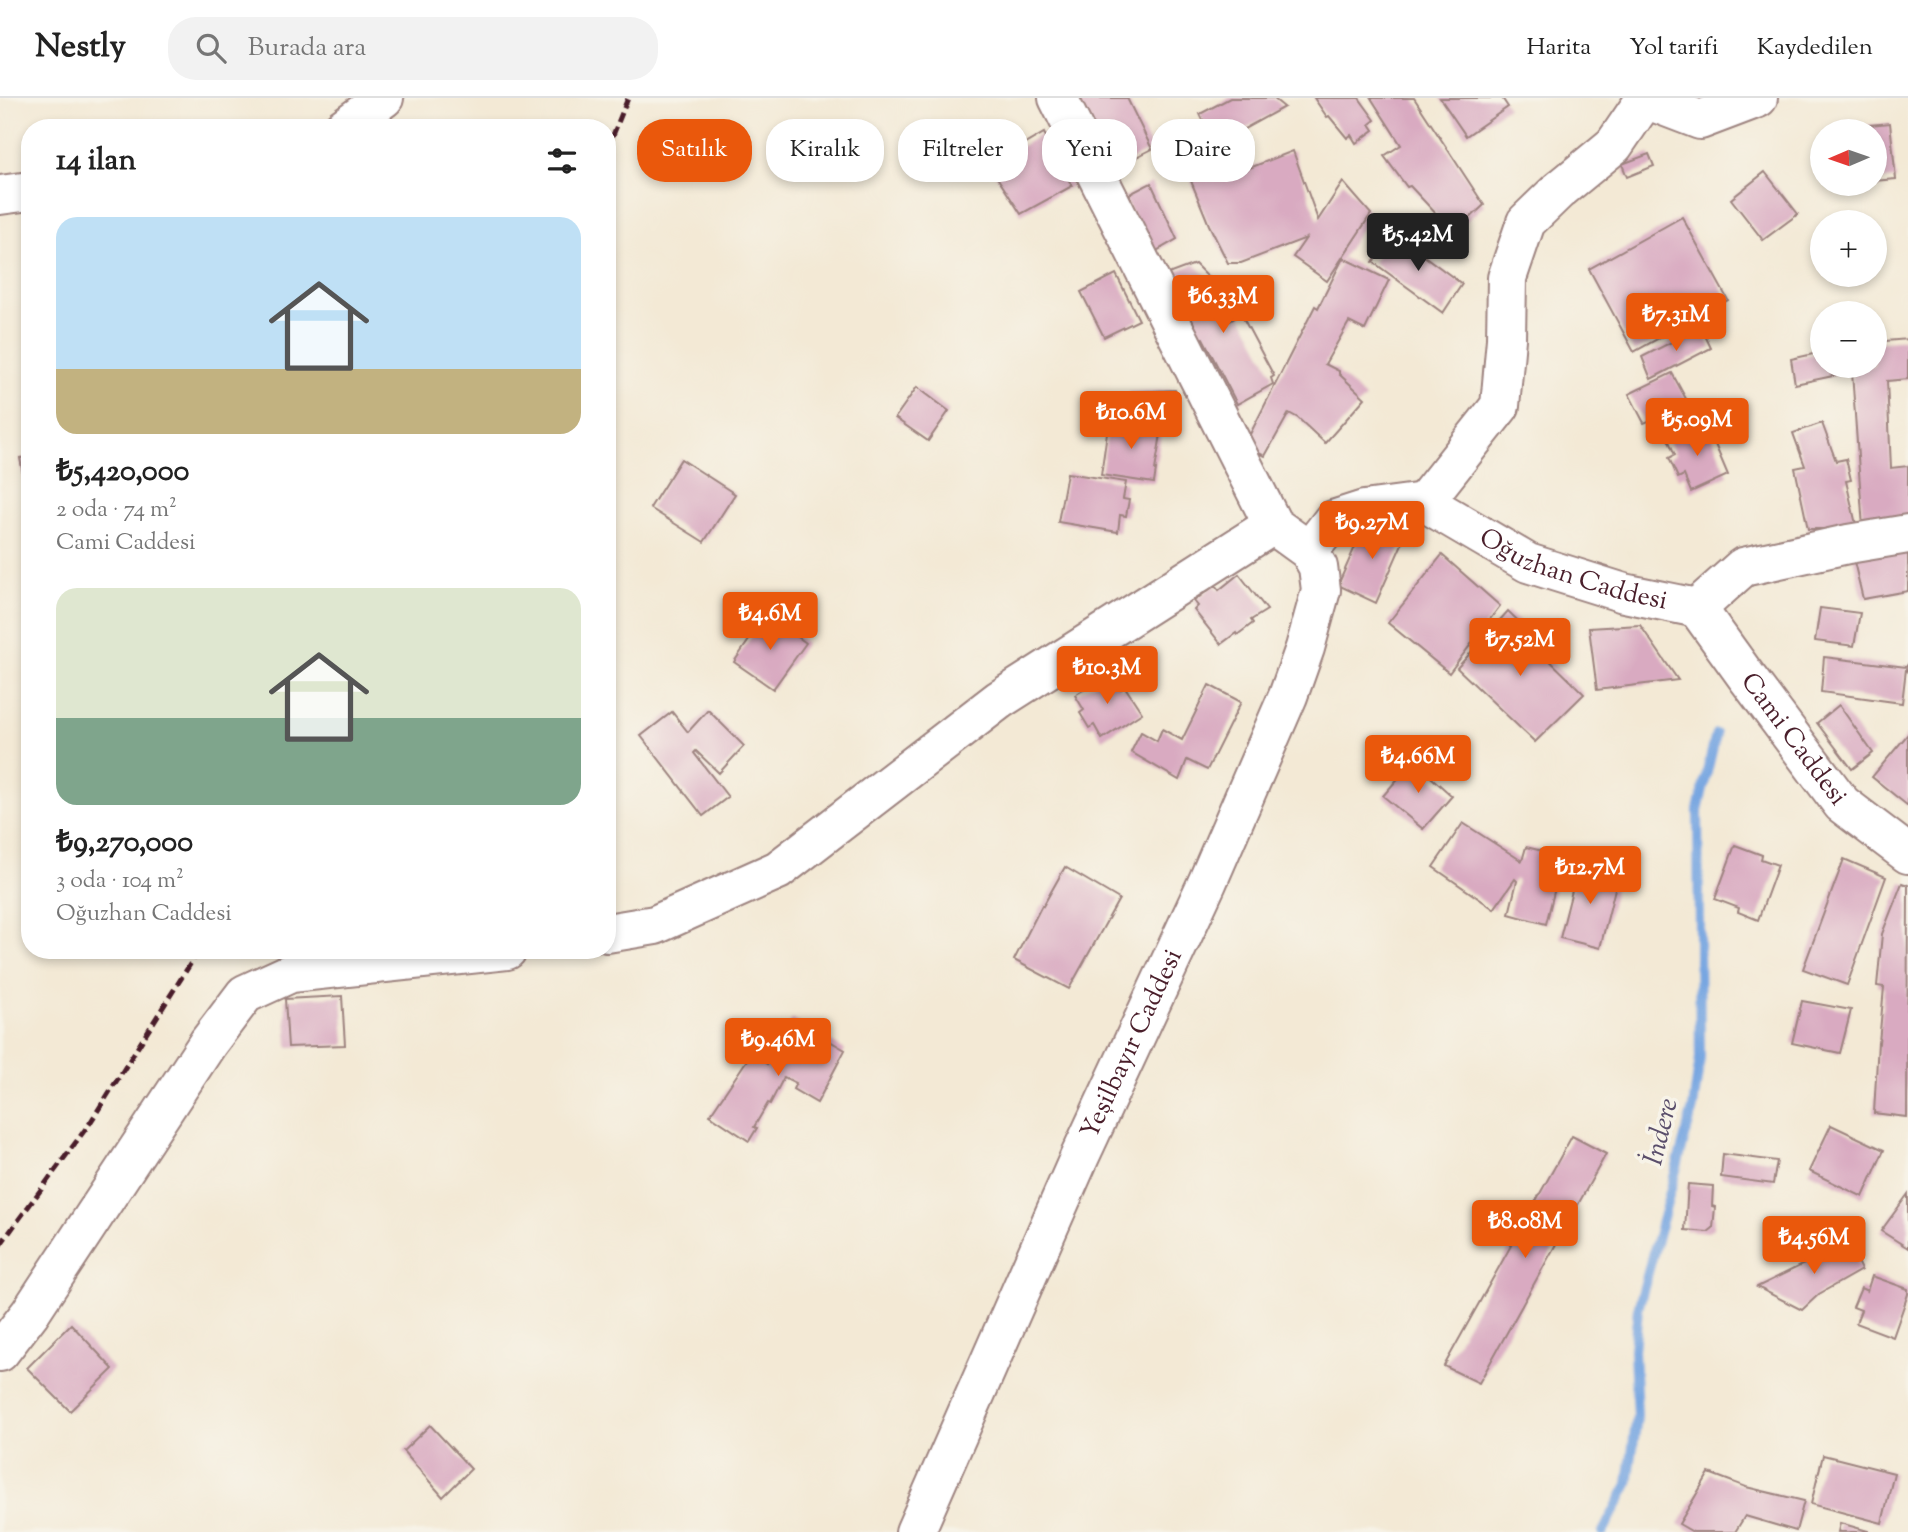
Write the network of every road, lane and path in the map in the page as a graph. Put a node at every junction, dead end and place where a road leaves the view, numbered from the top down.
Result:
1 (384, 98) edge
2 (1058, 98) edge
3 (1758, 98) edge
4 (1646, 99) edge
5 (355, 119) edge
6 (21, 192) edge
7 (0, 195) edge
8 (1424, 502) junction
9 (1273, 525) junction
10 (1908, 534) edge
11 (1309, 551) junction
12 (1698, 608) junction
13 (1908, 854) edge
14 (616, 932) edge
15 (423, 959) edge
16 (0, 1352) edge
17 (915, 1532) edge

1 - 5 street
2 - 9 street
3 - 4 street
4 - 8 street
6 - 7 street
8 - 11 street
8 - 12 street, Oğuzhan Caddesi
9 - 11 street
9 - 14 street
10 - 12 street
11 - 17 street, Yeşilbayır Caddesi
12 - 13 street, Cami Caddesi
15 - 16 street

